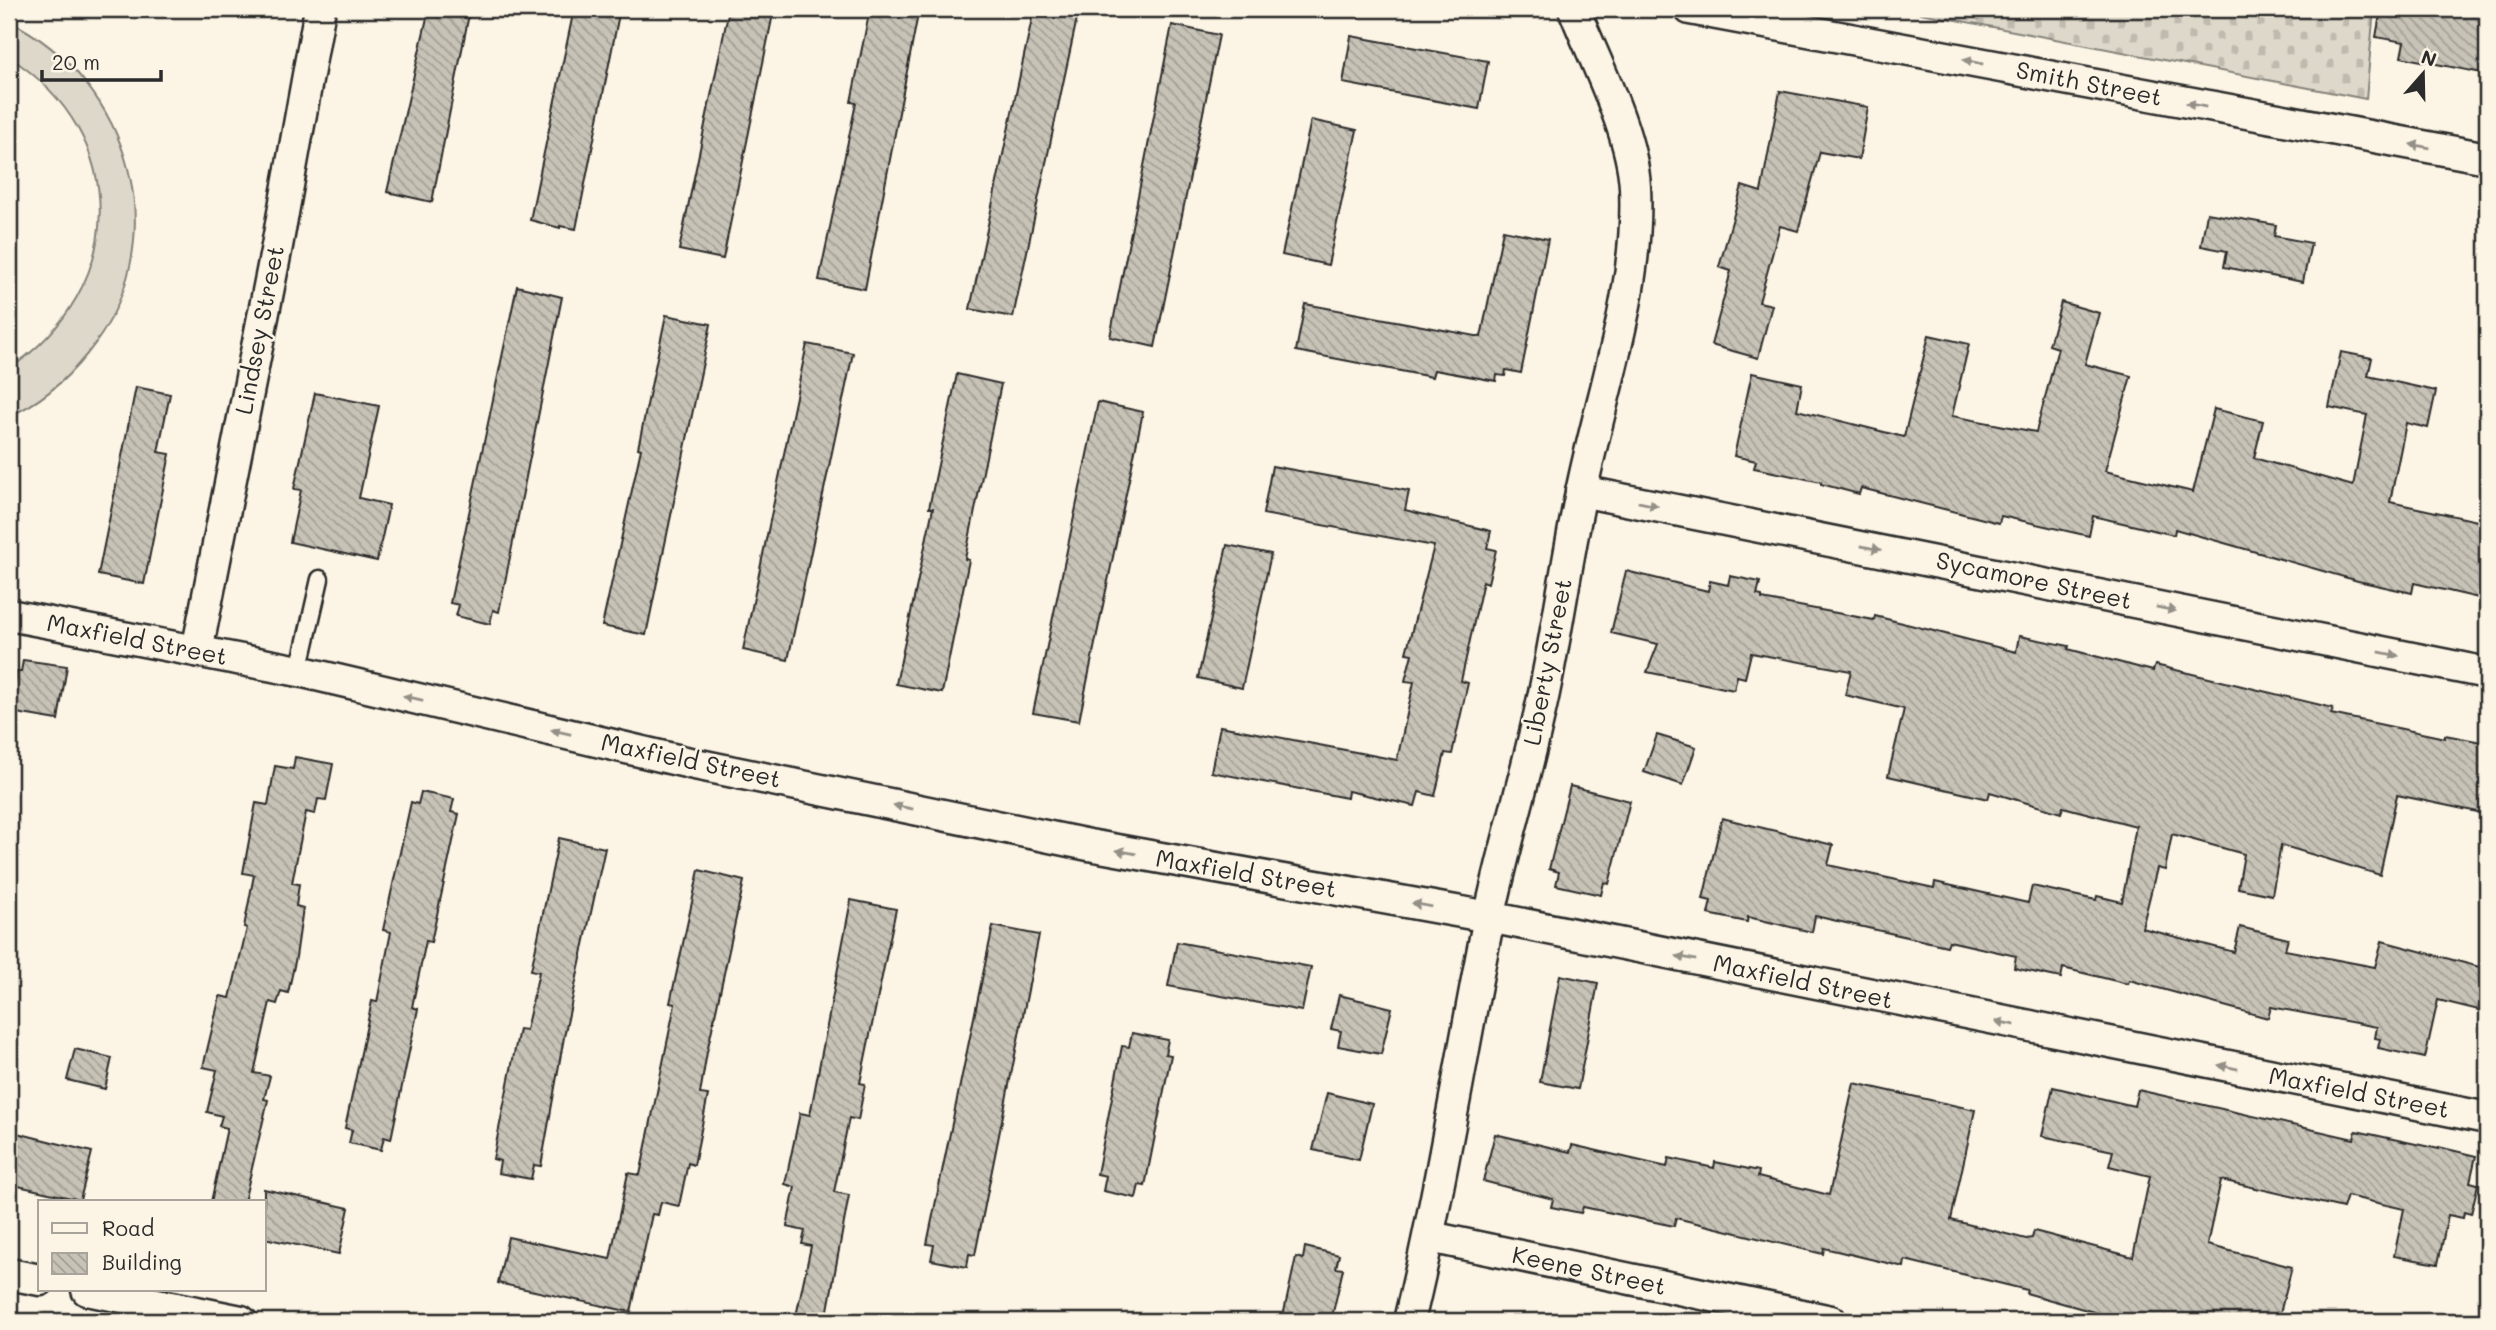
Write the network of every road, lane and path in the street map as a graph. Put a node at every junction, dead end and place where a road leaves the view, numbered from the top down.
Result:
1 (320, 9) edge
2 (1574, 9) edge
3 (1690, 9) edge
4 (2487, 158) edge
5 (1581, 491) junction
6 (320, 579) dead end
7 (9, 615) edge
8 (197, 652) junction
9 (299, 671) junction
10 (2487, 673) edge
11 (1489, 917) junction
12 (2487, 1118) edge
13 (1430, 1237) junction
14 (9, 1274) edge
15 (38, 1280) edge
16 (96, 1292) edge
17 (242, 1321) edge
18 (1409, 1321) edge
19 (1831, 1321) edge

1 - 8 street, Lindsey Street
2 - 5 street, Liberty Street
4 -> 3 street, Smith Street
5 -> 10 street, Sycamore Street
5 - 11 street, Liberty Street
6 - 9 lane
7 - 8 street, Maxfield Street
8 - 9 street, Maxfield Street
11 -> 9 street, Maxfield Street
12 -> 11 street, Maxfield Street
11 - 13 street, Liberty Street
13 - 18 street, Liberty Street
13 - 19 street, Keene Street
14 - 15 street
16 - 17 street

